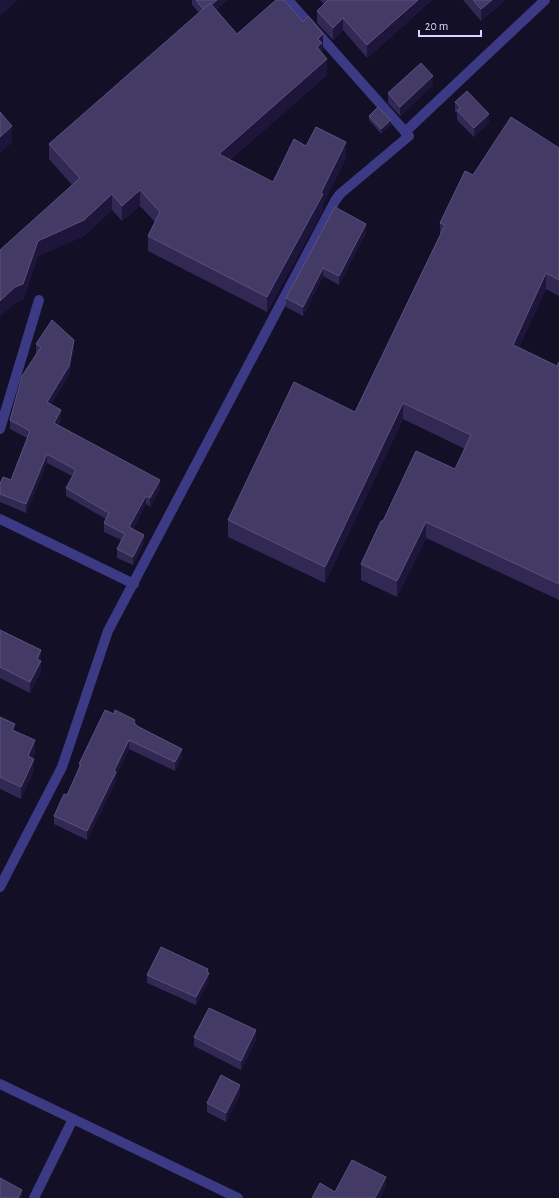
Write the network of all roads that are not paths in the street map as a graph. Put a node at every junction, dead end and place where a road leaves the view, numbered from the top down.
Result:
1 (288, 0) edge
2 (545, 0) edge
3 (405, 132) junction
4 (39, 300) dead end
5 (0, 429) edge
6 (0, 519) edge
7 (134, 584) junction
8 (0, 887) edge
9 (0, 1084) edge
10 (73, 1118) junction
11 (34, 1198) edge
12 (238, 1198) edge

1 - 3 street
2 - 3 street
3 - 7 street
4 - 5 street
6 - 7 street
7 - 8 street
9 - 10 street
10 - 11 street
10 - 12 street

